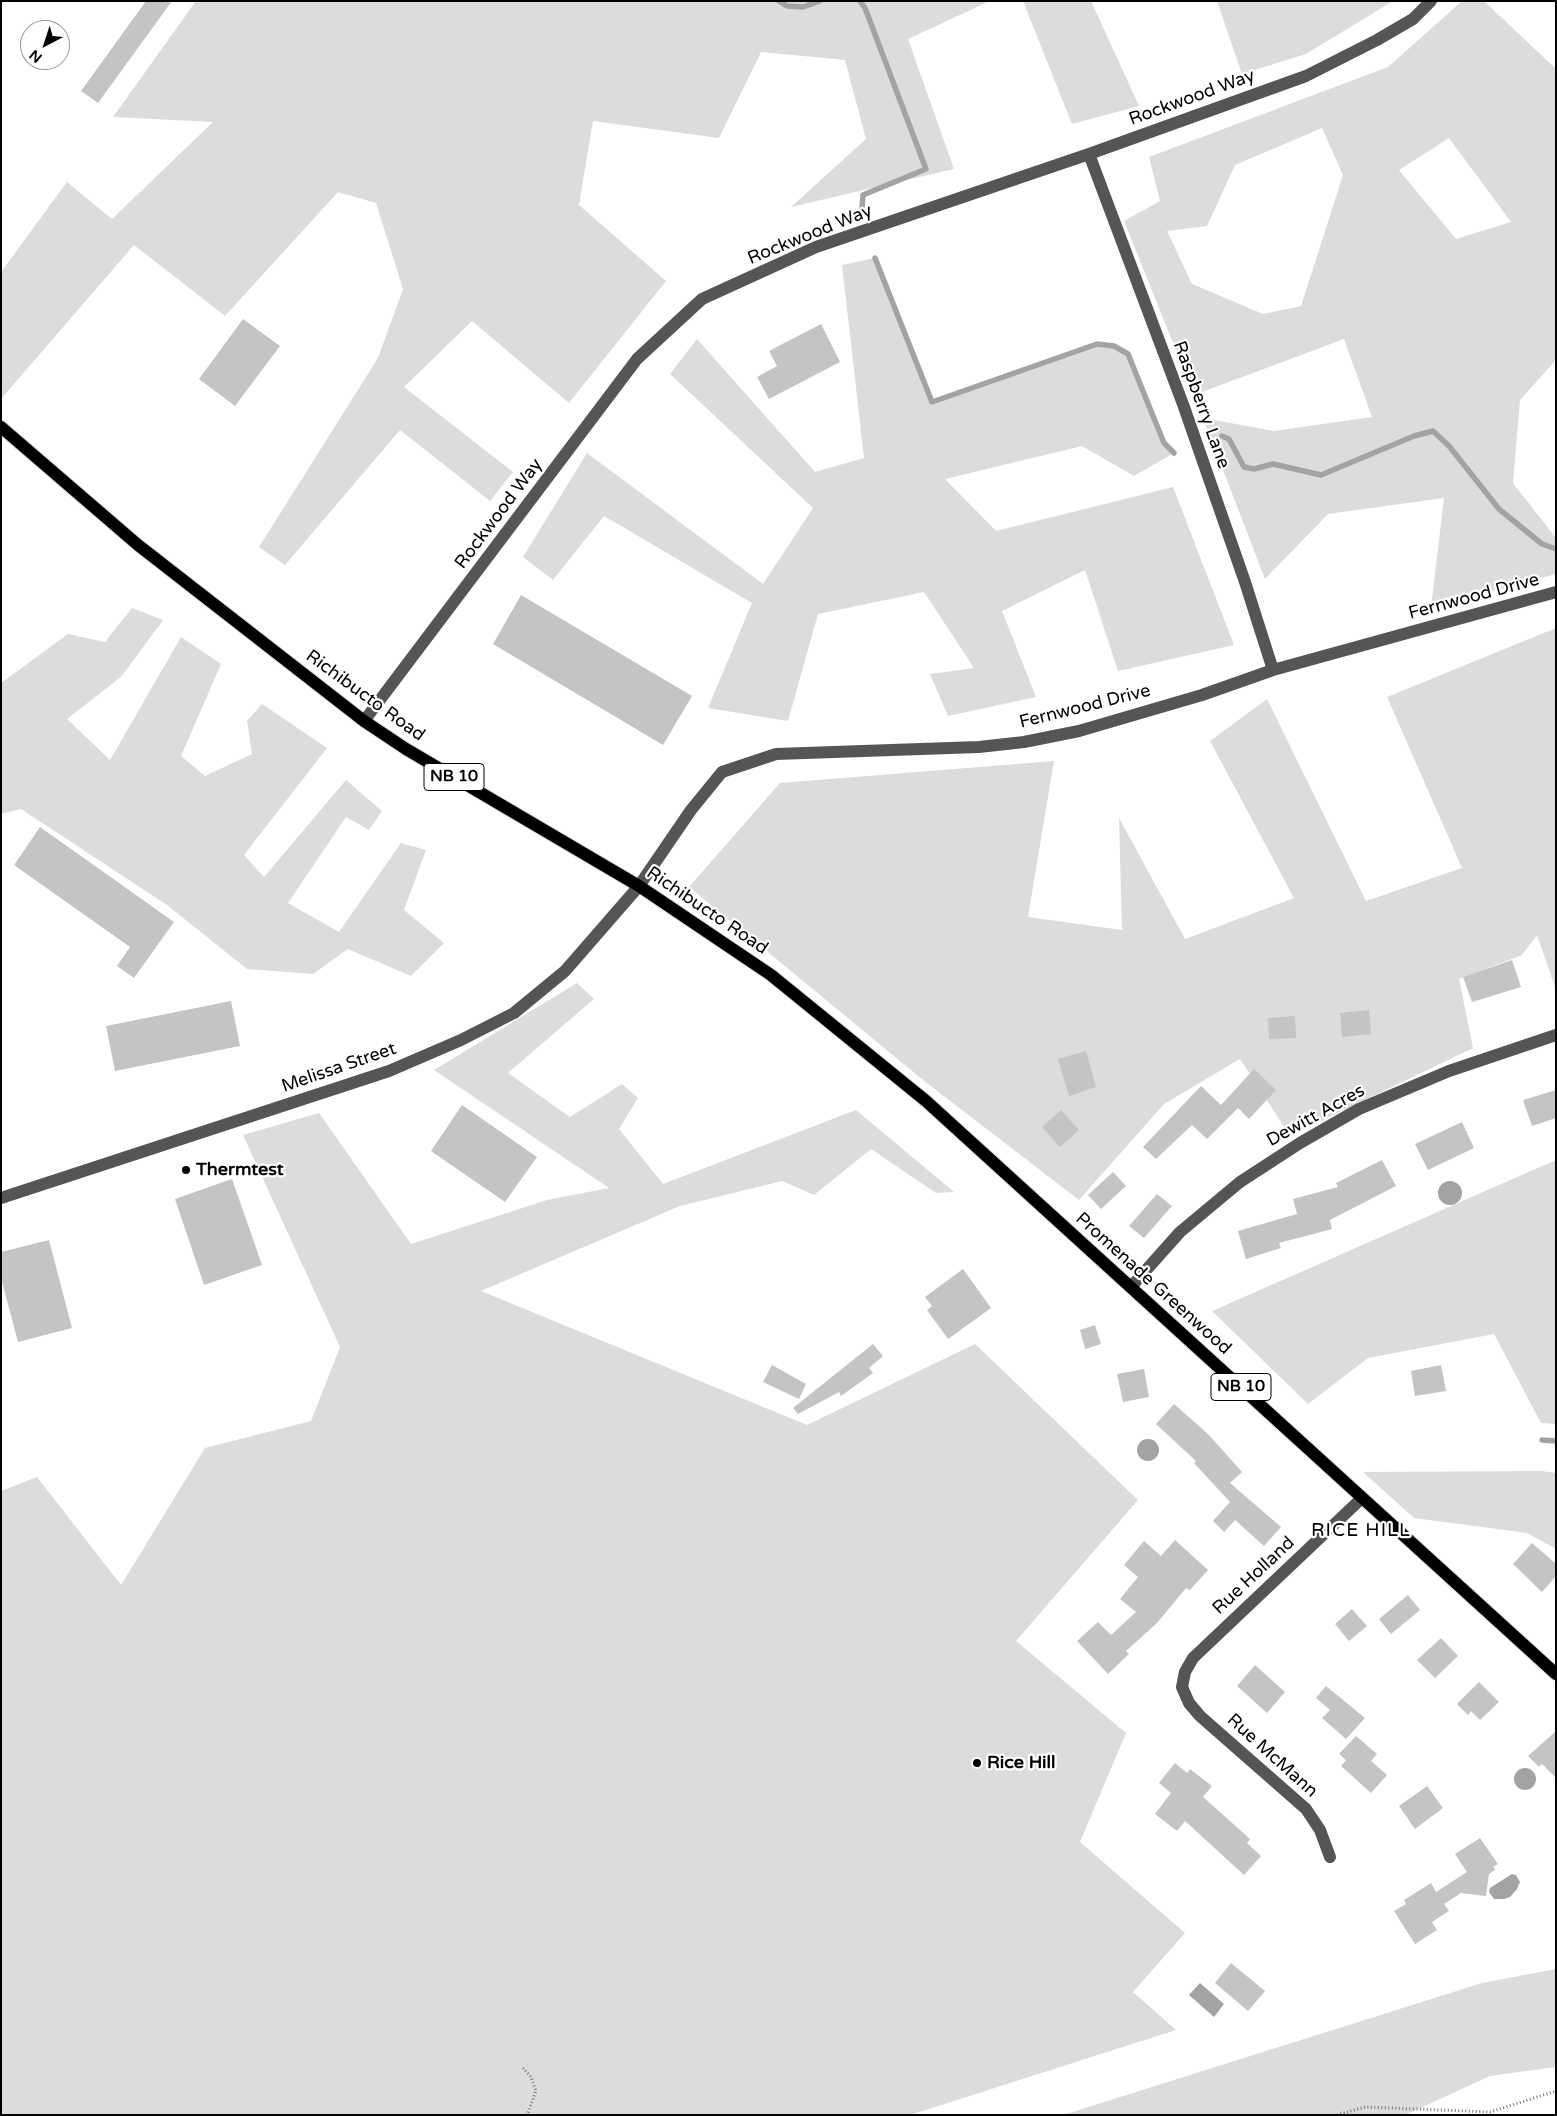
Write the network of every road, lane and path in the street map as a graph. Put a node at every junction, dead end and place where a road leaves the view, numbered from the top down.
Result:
1 (1431, 1) edge
2 (1089, 154) junction
3 (1, 426) edge
4 (1556, 592) edge
5 (1273, 670) junction
6 (364, 721) junction
7 (639, 886) junction
8 (1556, 1035) edge
9 (926, 1101) joint
10 (1, 1198) edge
11 (1131, 1287) junction
12 (1362, 1498) junction
13 (1556, 1674) edge
14 (1182, 1687) joint
15 (1330, 1857) dead end
16 (523, 2068) dead end
17 (1556, 2090) edge
18 (527, 2115) edge
19 (1337, 2115) edge

1 - 2 street, Rockwood Way
2 - 5 street, Raspberry Lane
2 - 6 street, Rockwood Way
3 - 6 main road, Richibucto Road / NB 10
4 - 5 street, Fernwood Drive
5 - 7 street, Fernwood Drive
6 - 7 main road, Richibucto Road / NB 10
7 - 9 main road, Richibucto Road / NB 10
7 - 10 street, Melissa Street
8 - 11 street, Dewitt Acres
9 - 11 main road, Promenade Greenwood / NB 10
11 - 12 main road, Promenade Greenwood / NB 10
12 - 13 main road, Promenade Greenwood / NB 10
12 - 14 street, Rue Holland
14 - 15 street, Rue McMann
16 - 18 path
17 - 19 path

